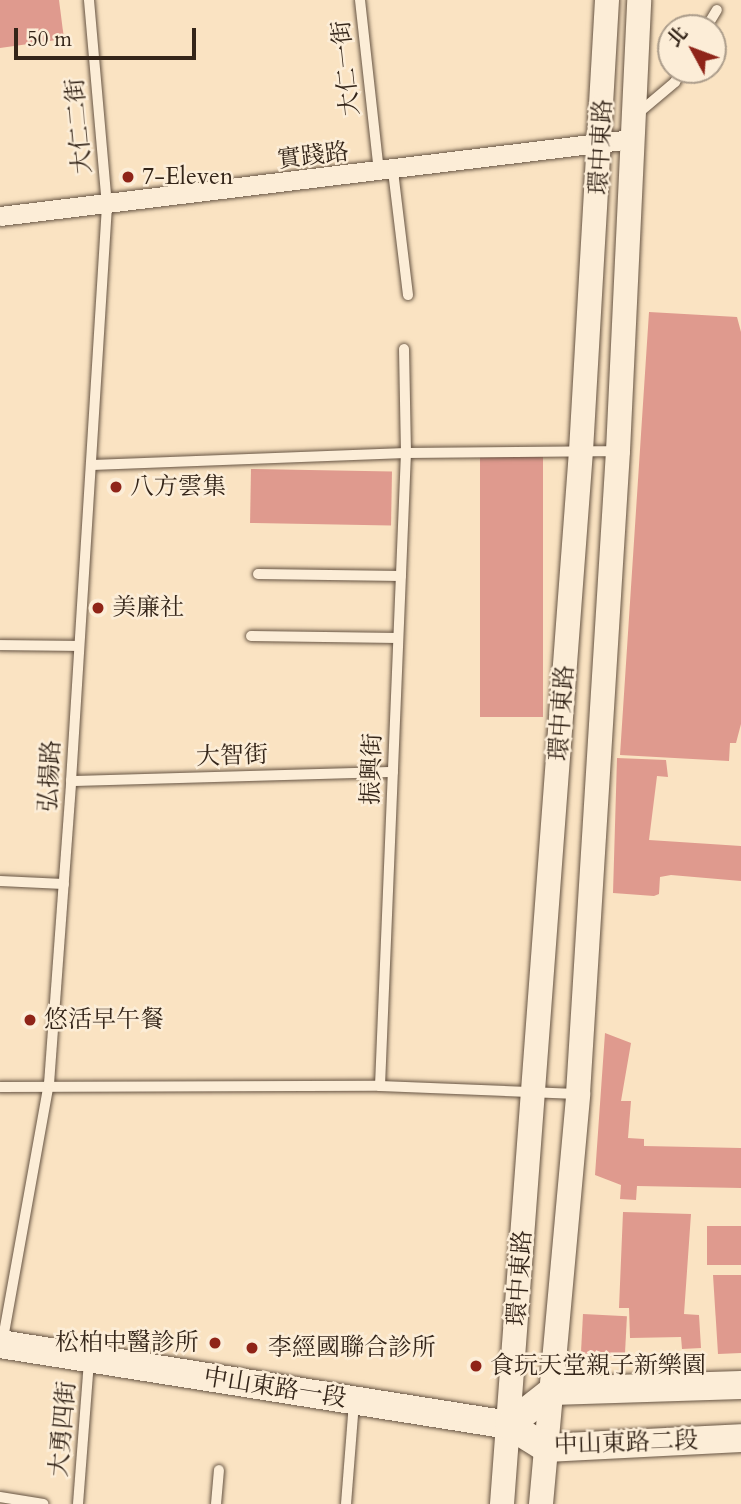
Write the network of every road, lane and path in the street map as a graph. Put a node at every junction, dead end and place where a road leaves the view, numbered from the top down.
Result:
1 (89, 0) edge
2 (360, 0) edge
3 (607, 0) edge
4 (639, 0) edge
5 (717, 10) dead end
6 (715, 14) edge
7 (673, 84) edge
8 (632, 128) junction
9 (602, 142) junction
10 (386, 172) junction
11 (107, 206) junction
12 (0, 216) edge
13 (408, 295) dead end
14 (404, 349) dead end
15 (618, 451) junction
16 (581, 452) junction
17 (406, 453) junction
18 (92, 465) junction
19 (258, 573) dead end
20 (401, 576) junction
21 (251, 636) dead end
22 (398, 639) junction
23 (0, 645) edge
24 (78, 646) junction
25 (393, 772) junction
26 (71, 782) junction
27 (0, 881) edge
28 (64, 884) junction
29 (49, 1084) junction
30 (380, 1086) junction
31 (0, 1087) edge
32 (534, 1093) junction
33 (578, 1094) junction
34 (1, 1344) edge
35 (89, 1358) junction
36 (741, 1385) edge
37 (552, 1391) junction
38 (354, 1400) junction
39 (509, 1425) junction
40 (741, 1438) edge
41 (546, 1448) junction
42 (219, 1470) dead end
43 (0, 1497) edge
44 (44, 1504) edge
45 (78, 1504) edge
46 (216, 1504) edge
47 (346, 1504) edge
48 (502, 1504) edge
49 (541, 1504) edge

1 - 11 lane, 大仁二街
2 - 10 lane, 大仁一街
3 - 9 street, 環中東路
4 - 8 street, 環中東路
5 - 6 lane
7 - 8 lane
8 - 9 street, 實踐路
8 - 15 street, 環中東路
9 - 10 street, 實踐路
9 - 16 street, 環中東路
10 - 11 street, 實踐路
10 - 13 lane, 大仁一街
11 - 12 street, 實踐路
11 - 18 lane, 弘揚路
14 - 17 lane, 振興街
15 - 16 lane
15 - 33 street, 環中東路
16 - 17 lane
16 - 32 street, 環中東路
17 - 18 lane
17 - 20 lane, 振興街
18 - 24 lane, 弘揚路
19 - 20 lane
20 - 22 lane, 振興街
21 - 22 lane
22 - 25 lane, 振興街
23 - 24 lane
24 - 26 lane, 弘揚路
25 - 26 lane, 大智街
25 - 30 lane, 振興街
26 - 28 lane, 弘揚路
27 - 28 lane
28 - 29 lane, 弘揚路
29 - 30 lane
29 - 31 lane
29 - 34 lane, 弘揚路
30 - 32 lane
32 - 33 lane
32 - 39 street, 環中東路
33 - 37 street, 環中東路
34 - 35 main road, 中山東路一段
35 - 38 main road, 中山東路一段
35 - 45 lane, 大勇四街
36 - 37 main road
37 - 39 main road, 中山東路二段
37 - 41 street, 環中東路
38 - 39 main road, 中山東路一段
38 - 47 lane
39 - 41 main road, 中山東路二段
39 - 48 street, 環中東路
40 - 41 main road, 中山東路二段
41 - 49 street, 環中東路
42 - 46 lane
43 - 44 lane

